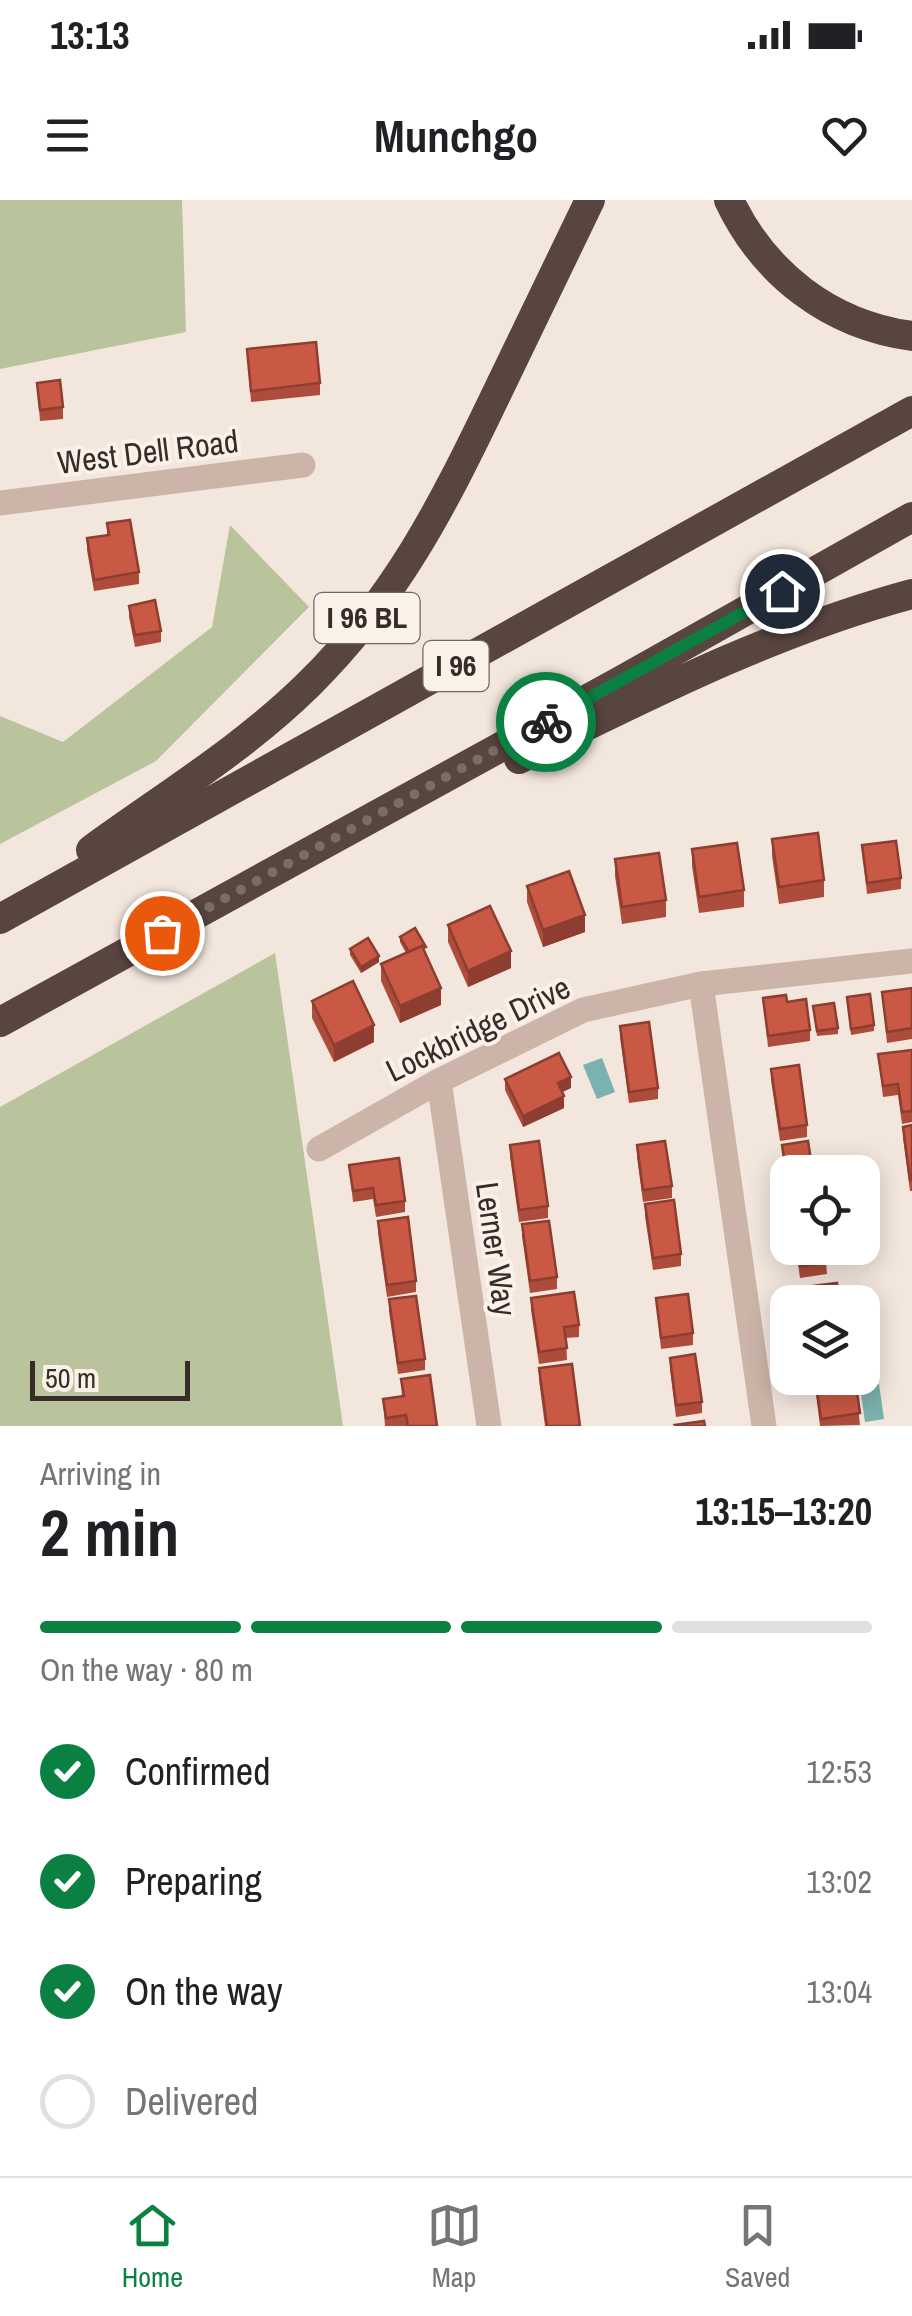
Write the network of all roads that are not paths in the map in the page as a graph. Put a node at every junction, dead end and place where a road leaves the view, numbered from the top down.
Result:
1 (590, 200) edge
2 (729, 200) edge
3 (912, 336) edge
4 (912, 412) edge
5 (304, 465) dead end
6 (0, 504) edge
7 (912, 517) edge
8 (912, 594) edge
9 (214, 904) junction
10 (0, 918) edge
11 (912, 961) edge
12 (701, 984) junction
13 (0, 1022) edge
14 (439, 1081) junction
15 (319, 1149) dead end
16 (489, 1426) edge
17 (764, 1426) edge

1 - 10 highway, I 96 BL
2 - 3 highway
4 - 10 highway, I 96
5 - 6 street, West Dell Road
7 - 9 highway
8 - 9 highway
9 - 13 highway
11 - 12 street, Lockbridge Drive
12 - 14 street, Lockbridge Drive
12 - 17 street
14 - 15 street, Lockbridge Drive
14 - 16 street, Lerner Way

